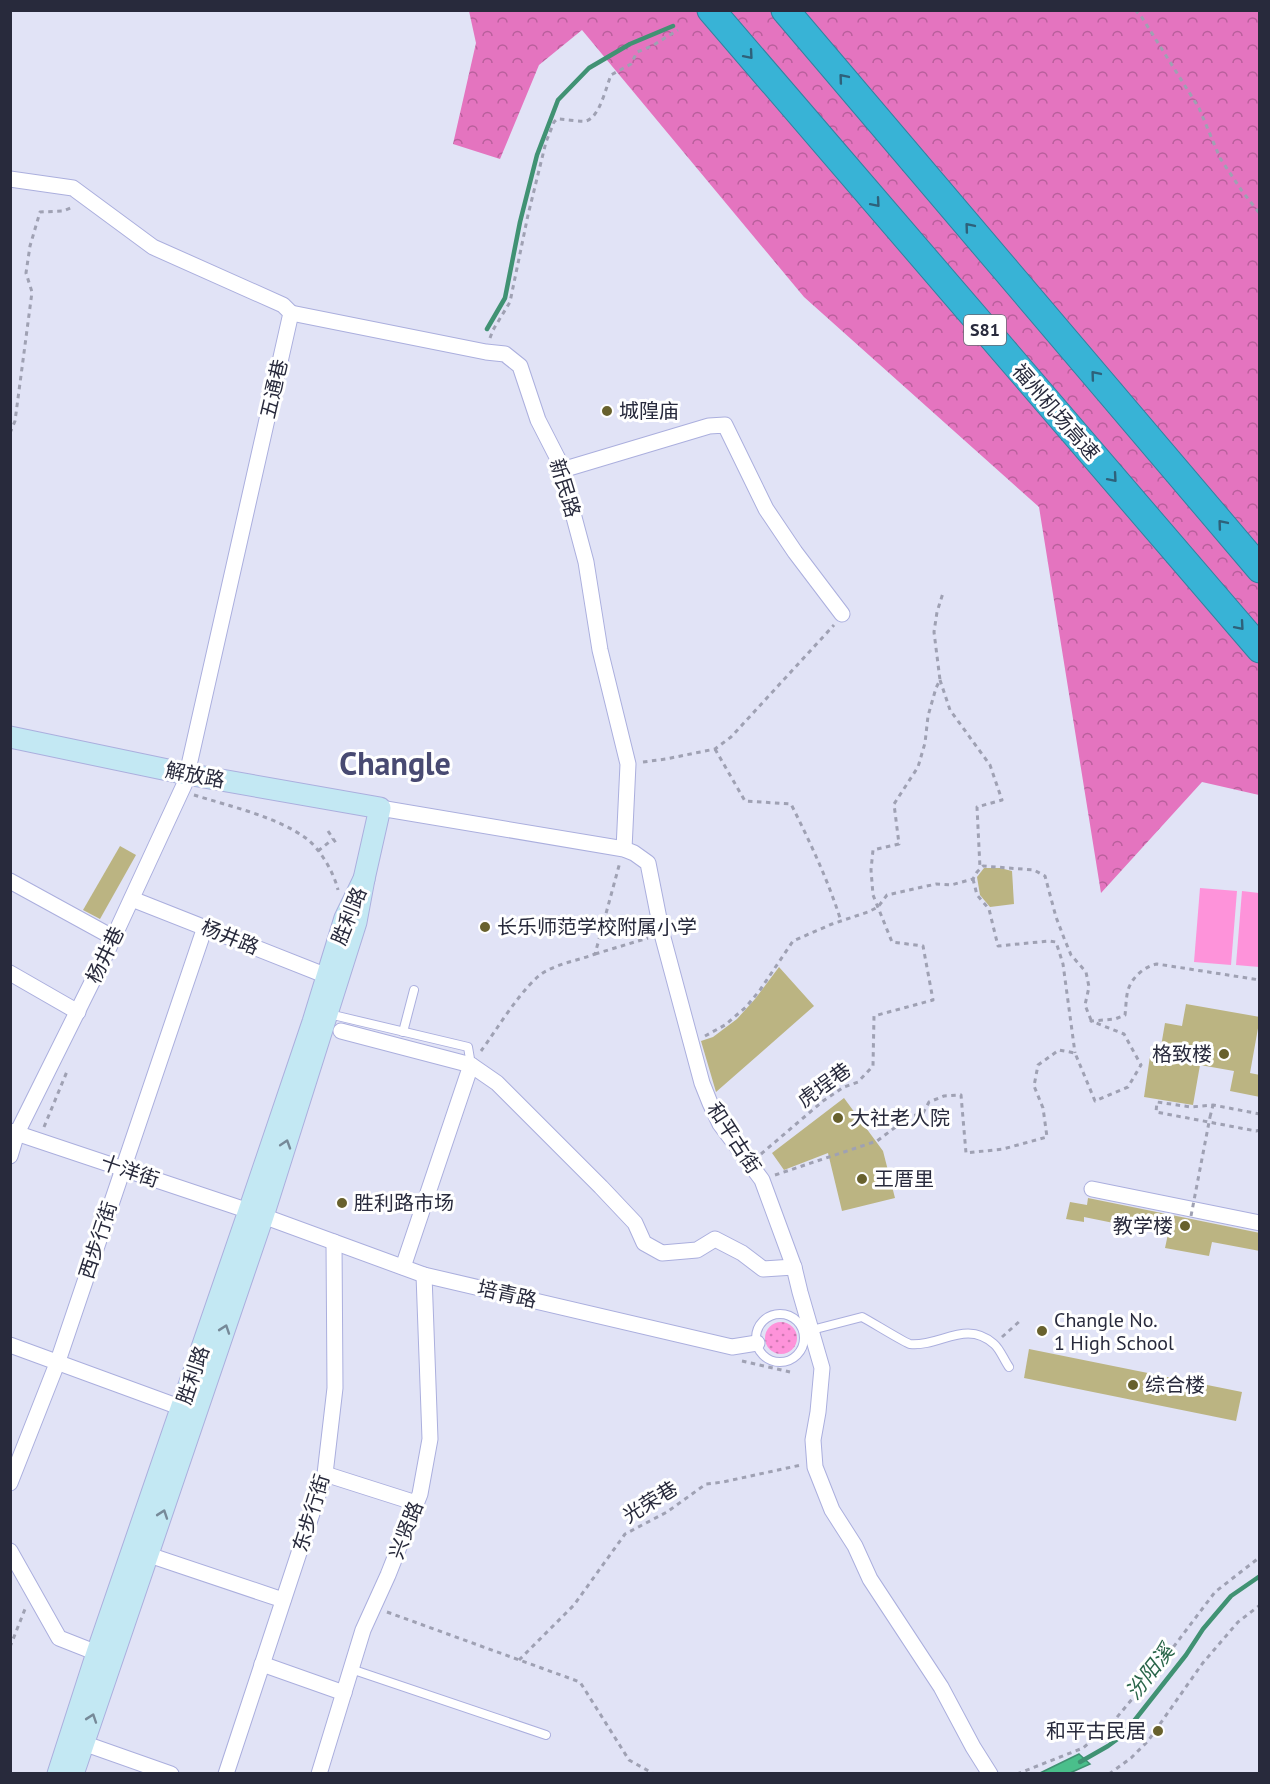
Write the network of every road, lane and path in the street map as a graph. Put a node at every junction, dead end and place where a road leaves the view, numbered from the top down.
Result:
1 (711, 10) edge
2 (786, 10) edge
3 (1135, 10) edge
4 (678, 30) dead end
5 (10, 179) edge
6 (88, 200) junction
7 (1260, 214) edge
8 (291, 313) junction
9 (486, 352) junction
10 (10, 433) edge
11 (562, 470) junction
12 (1260, 569) edge
13 (943, 593) dead end
14 (842, 614) joint
15 (1260, 649) edge
16 (940, 680) junction
17 (10, 737) edge
18 (715, 749) junction
19 (628, 764) junction
20 (184, 783) junction
21 (380, 808) junction
22 (328, 831) dead end
23 (333, 839) junction
24 (338, 846) dead end
25 (624, 849) junction
26 (318, 851) junction
27 (980, 868) junction
28 (364, 879) junction
29 (973, 879) junction
30 (10, 881) edge
31 (339, 897) dead end
32 (132, 899) junction
33 (878, 907) junction
34 (841, 922) junction
35 (205, 927) junction
36 (662, 934) junction
37 (114, 938) junction
38 (595, 954) junction
39 (10, 974) edge
40 (327, 976) junction
41 (1260, 980) edge
42 (414, 990) dead end
43 (78, 1012) junction
44 (328, 1014) junction
45 (1091, 1021) junction
46 (341, 1031) dead end
47 (403, 1032) junction
48 (690, 1043) junction
49 (1075, 1053) junction
50 (471, 1065) junction
51 (68, 1069) dead end
52 (1213, 1105) junction
53 (1260, 1114) edge
54 (1260, 1130) edge
55 (14, 1132) edge
56 (42, 1132) dead end
57 (10, 1156) edge
58 (750, 1163) junction
59 (122, 1168) junction
60 (762, 1180) junction
61 (1092, 1189) dead end
62 (256, 1214) junction
63 (1191, 1216) dead end
64 (1260, 1223) edge
65 (334, 1242) junction
66 (403, 1267) junction
67 (794, 1267) junction
68 (424, 1275) junction
69 (1021, 1320) dead end
70 (807, 1331) junction
71 (757, 1343) junction
72 (994, 1344) junction
73 (10, 1345) edge
74 (732, 1359) dead end
75 (58, 1361) junction
76 (1009, 1367) dead end
77 (790, 1372) dead end
78 (182, 1408) junction
79 (814, 1462) junction
80 (325, 1474) junction
81 (10, 1483) edge
82 (416, 1503) junction
83 (10, 1551) edge
84 (149, 1555) junction
85 (1260, 1557) edge
86 (32, 1590) junction
87 (284, 1600) junction
88 (1260, 1605) edge
89 (374, 1607) junction
90 (10, 1647) edge
91 (98, 1653) junction
92 (519, 1660) junction
93 (262, 1664) junction
94 (351, 1669) junction
95 (344, 1693) junction
96 (546, 1735) dead end
97 (83, 1743) junction
98 (58, 1773) edge
99 (73, 1773) edge
100 (171, 1773) edge
101 (226, 1773) edge
102 (319, 1773) edge
103 (654, 1773) edge
104 (990, 1773) edge
105 (1017, 1773) edge
106 (1109, 1773) edge

1 -> 15 highway, 福州机场高速 / S81
12 -> 2 highway, S81
3 - 7 path
4 - 9 path
5 - 6 street
6 - 8 street
6 - 10 path
8 - 9 street, 新民路
8 - 20 street, 五通巷
9 - 11 street, 新民路
11 - 14 street
11 - 19 street, 新民路
13 - 16 path
14 - 18 path
16 - 27 path
16 - 33 path
17 - 20 main road, 解放路
18 - 19 path
18 - 34 path
19 - 25 street, 新民路
20 - 21 main road, 解放路
20 - 26 path
20 - 32 street, 杨井巷
21 - 25 street
21 - 28 main road
22 - 23 path
23 - 24 path
23 - 26 path
25 - 36 street, 和平古街
25 - 38 path
26 - 31 path
27 - 29 path
27 - 45 path
28 - 40 main road, 胜利路
28 - 44 main road, 胜利路
29 - 33 path
29 - 49 path
30 - 37 street
32 - 35 street, 杨井路
32 - 37 street, 杨井巷
33 - 34 path
33 - 58 path, 虎埕巷
34 - 48 path
35 - 40 street, 杨井路
35 - 59 street, 西步行街
36 - 38 path
36 - 48 street, 和平古街
37 - 43 street, 杨井巷
38 - 50 path
39 - 43 street
40 - 62 main road, 胜利路
41 - 45 path
42 - 47 lane
43 - 55 street, 杨井巷
44 - 47 lane
62 -> 44 main road, 胜利路
45 - 49 path
46 - 50 street
47 - 50 lane
48 - 58 street, 和平古街
49 - 60 path
50 - 66 street
50 - 67 street
51 - 56 path
52 - 53 path
52 - 54 path
52 - 63 path, bridge
55 - 57 street, 杨井巷
55 - 59 street, 十洋街
58 - 60 street, 和平古街
59 - 62 street, 十洋街
59 - 75 street, 西步行街
60 - 67 street, 和平古街
61 - 64 street
62 - 65 street, 培青路
62 - 78 main road, 胜利路
84 -> 62 main road, 胜利路
65 - 66 street, 培青路
65 - 80 street, 东步行街
66 - 68 street, 培青路
67 - 70 street, 和平古街
68 - 71 street, 培青路
68 - 82 street, 兴贤路
69 - 72 path
70 - 71 lane
70 - 71 lane
70 - 72 lane
70 - 79 street, 和平古街
72 - 76 lane
73 - 75 street
74 - 77 path
75 - 78 street
75 - 81 street, 西步行街
78 - 91 main road, 胜利路
79 - 92 path, 光荣巷
79 - 104 street
80 - 82 street
80 - 87 street, 东步行街
82 - 89 street, 兴贤路
83 - 86 street
84 - 87 street
97 -> 84 main road, 胜利路
85 - 105 path
86 - 90 path
86 - 91 street
87 - 93 street, 东步行街
88 - 106 path
89 - 92 path
89 - 94 street, 兴贤路
91 - 98 main road, 胜利路
92 - 103 path
93 - 95 street
93 - 101 street, 东步行街
94 - 95 street, 兴贤路
94 - 96 lane
95 - 102 street, 兴贤路
97 - 99 main road, 胜利路
97 - 100 street

